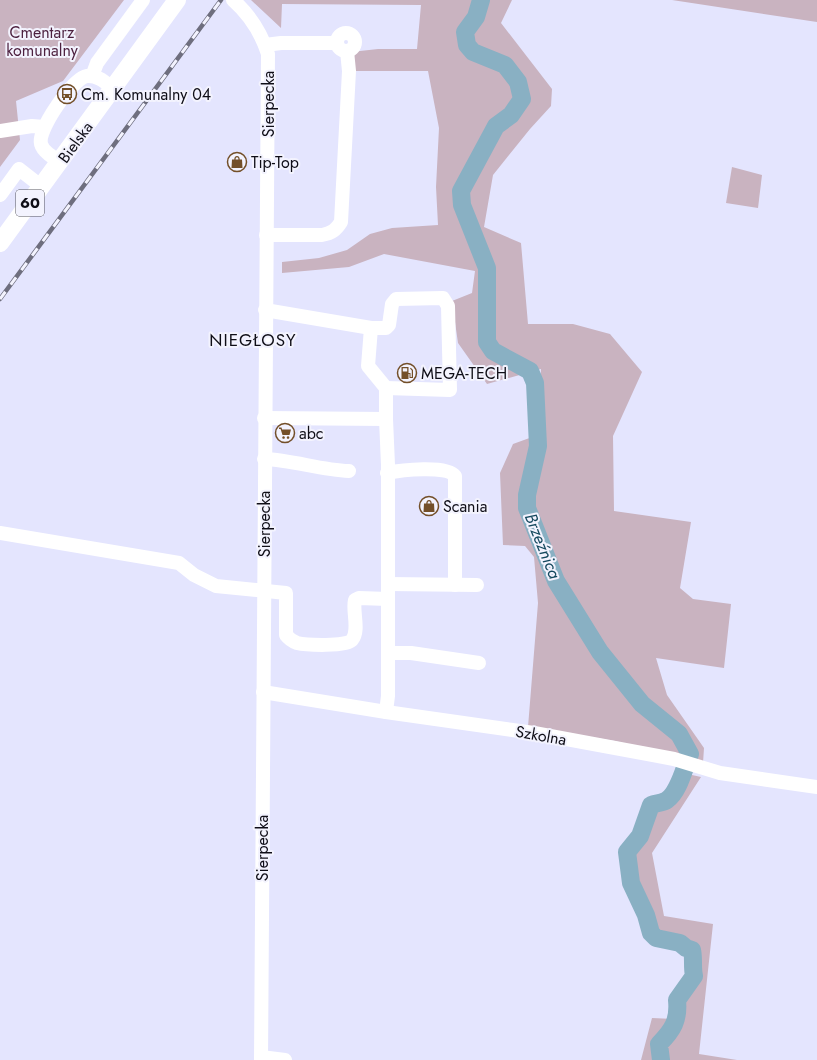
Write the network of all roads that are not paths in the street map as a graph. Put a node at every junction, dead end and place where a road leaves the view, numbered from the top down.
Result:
1 (143, 0) edge
2 (177, 0) edge
3 (233, 0) edge
4 (265, 45) junction
5 (95, 76) junction
6 (114, 89) junction
7 (44, 126) junction
8 (0, 130) edge
9 (60, 162) junction
10 (42, 186) junction
11 (0, 195) edge
12 (266, 235) junction
13 (0, 243) edge
14 (265, 310) junction
15 (371, 328) junction
16 (386, 388) junction
17 (264, 418) junction
18 (386, 419) junction
19 (264, 458) junction
20 (349, 471) dead end
21 (387, 473) junction
22 (0, 533) edge
23 (388, 584) junction
24 (454, 585) junction
25 (476, 585) dead end
26 (263, 592) junction
27 (388, 599) junction
28 (388, 653) junction
29 (479, 663) dead end
30 (263, 692) junction
31 (386, 712) junction
32 (817, 786) edge
33 (261, 1058) edge
34 (285, 1060) edge

1 - 5 street
2 - 6 main road, Bielska / 60
3 - 4 street, Sierpecka
4 - 12 street, Sierpecka
4 - 12 street
5 - 6 street
5 - 7 street
6 - 9 main road, Bielska / 60
7 - 8 street
7 - 9 street
9 - 10 main road, Bielska / 60
10 - 11 street
10 - 13 main road, Bielska / 60
12 - 14 street, Sierpecka
14 - 15 street
14 - 17 street, Sierpecka
15 - 16 street
15 - 16 street
16 - 18 street
17 - 18 street
17 - 19 street, Sierpecka
18 - 21 street
19 - 20 street
19 - 26 street, Sierpecka
21 - 23 street
21 - 24 street
22 - 26 street
23 - 24 street
23 - 27 street
24 - 25 street
26 - 27 street
26 - 30 street, Sierpecka
27 - 28 street
28 - 29 street
28 - 31 street
30 - 31 street, Szkolna
30 - 33 street, Sierpecka
31 - 32 street, Szkolna
33 - 34 street

